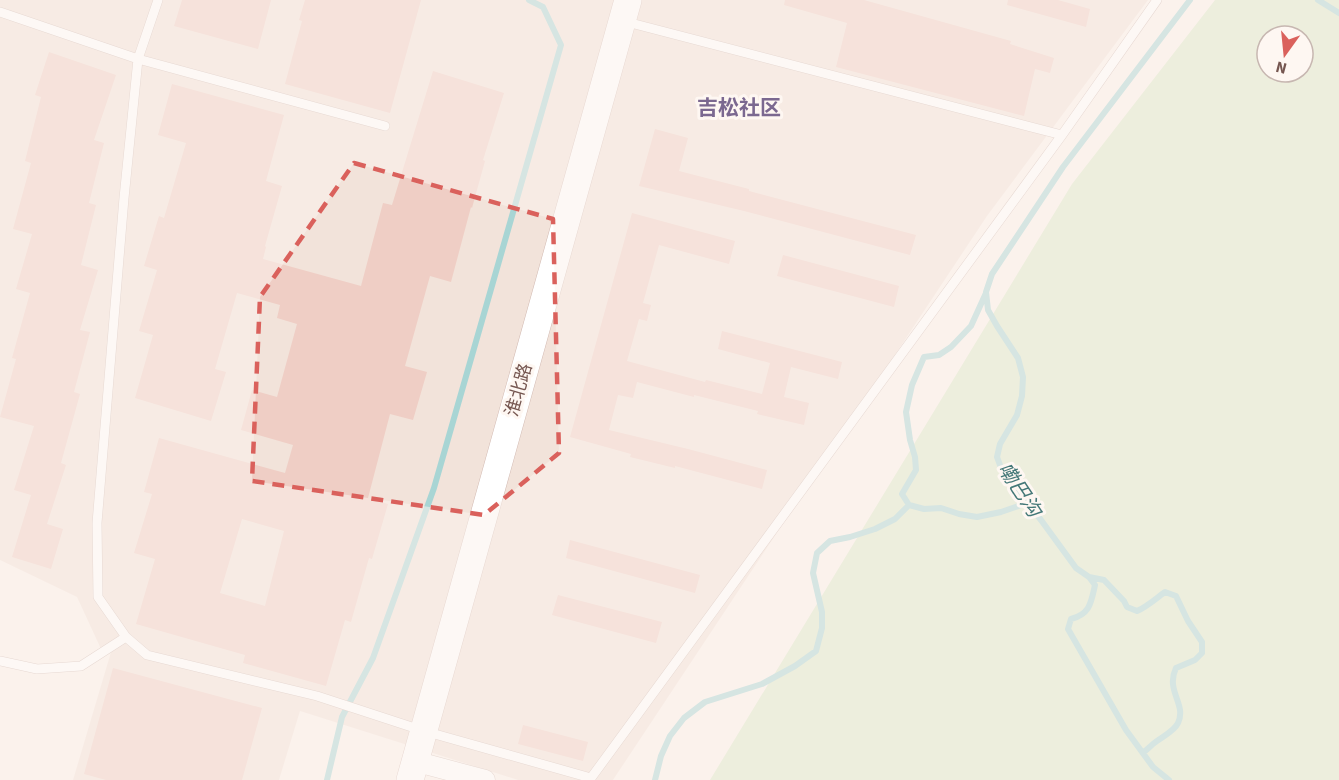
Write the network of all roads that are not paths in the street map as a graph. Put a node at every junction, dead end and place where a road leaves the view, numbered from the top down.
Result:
1 (158, 0) edge
2 (1157, 0) edge
3 (625, 10) edge
4 (0, 12) edge
5 (138, 59) junction
6 (385, 126) dead end
7 (1062, 135) junction
8 (126, 637) junction
9 (0, 661) edge
10 (424, 731) junction
11 (412, 771) edge
12 (485, 780) edge

1 - 5 lane
2 - 7 lane
3 - 7 lane
3 - 10 street, 淮北路
4 - 5 lane
5 - 6 lane
5 - 8 lane
7 - 10 lane
8 - 9 lane
8 - 10 lane
10 - 11 street, 淮北路
11 - 12 street

